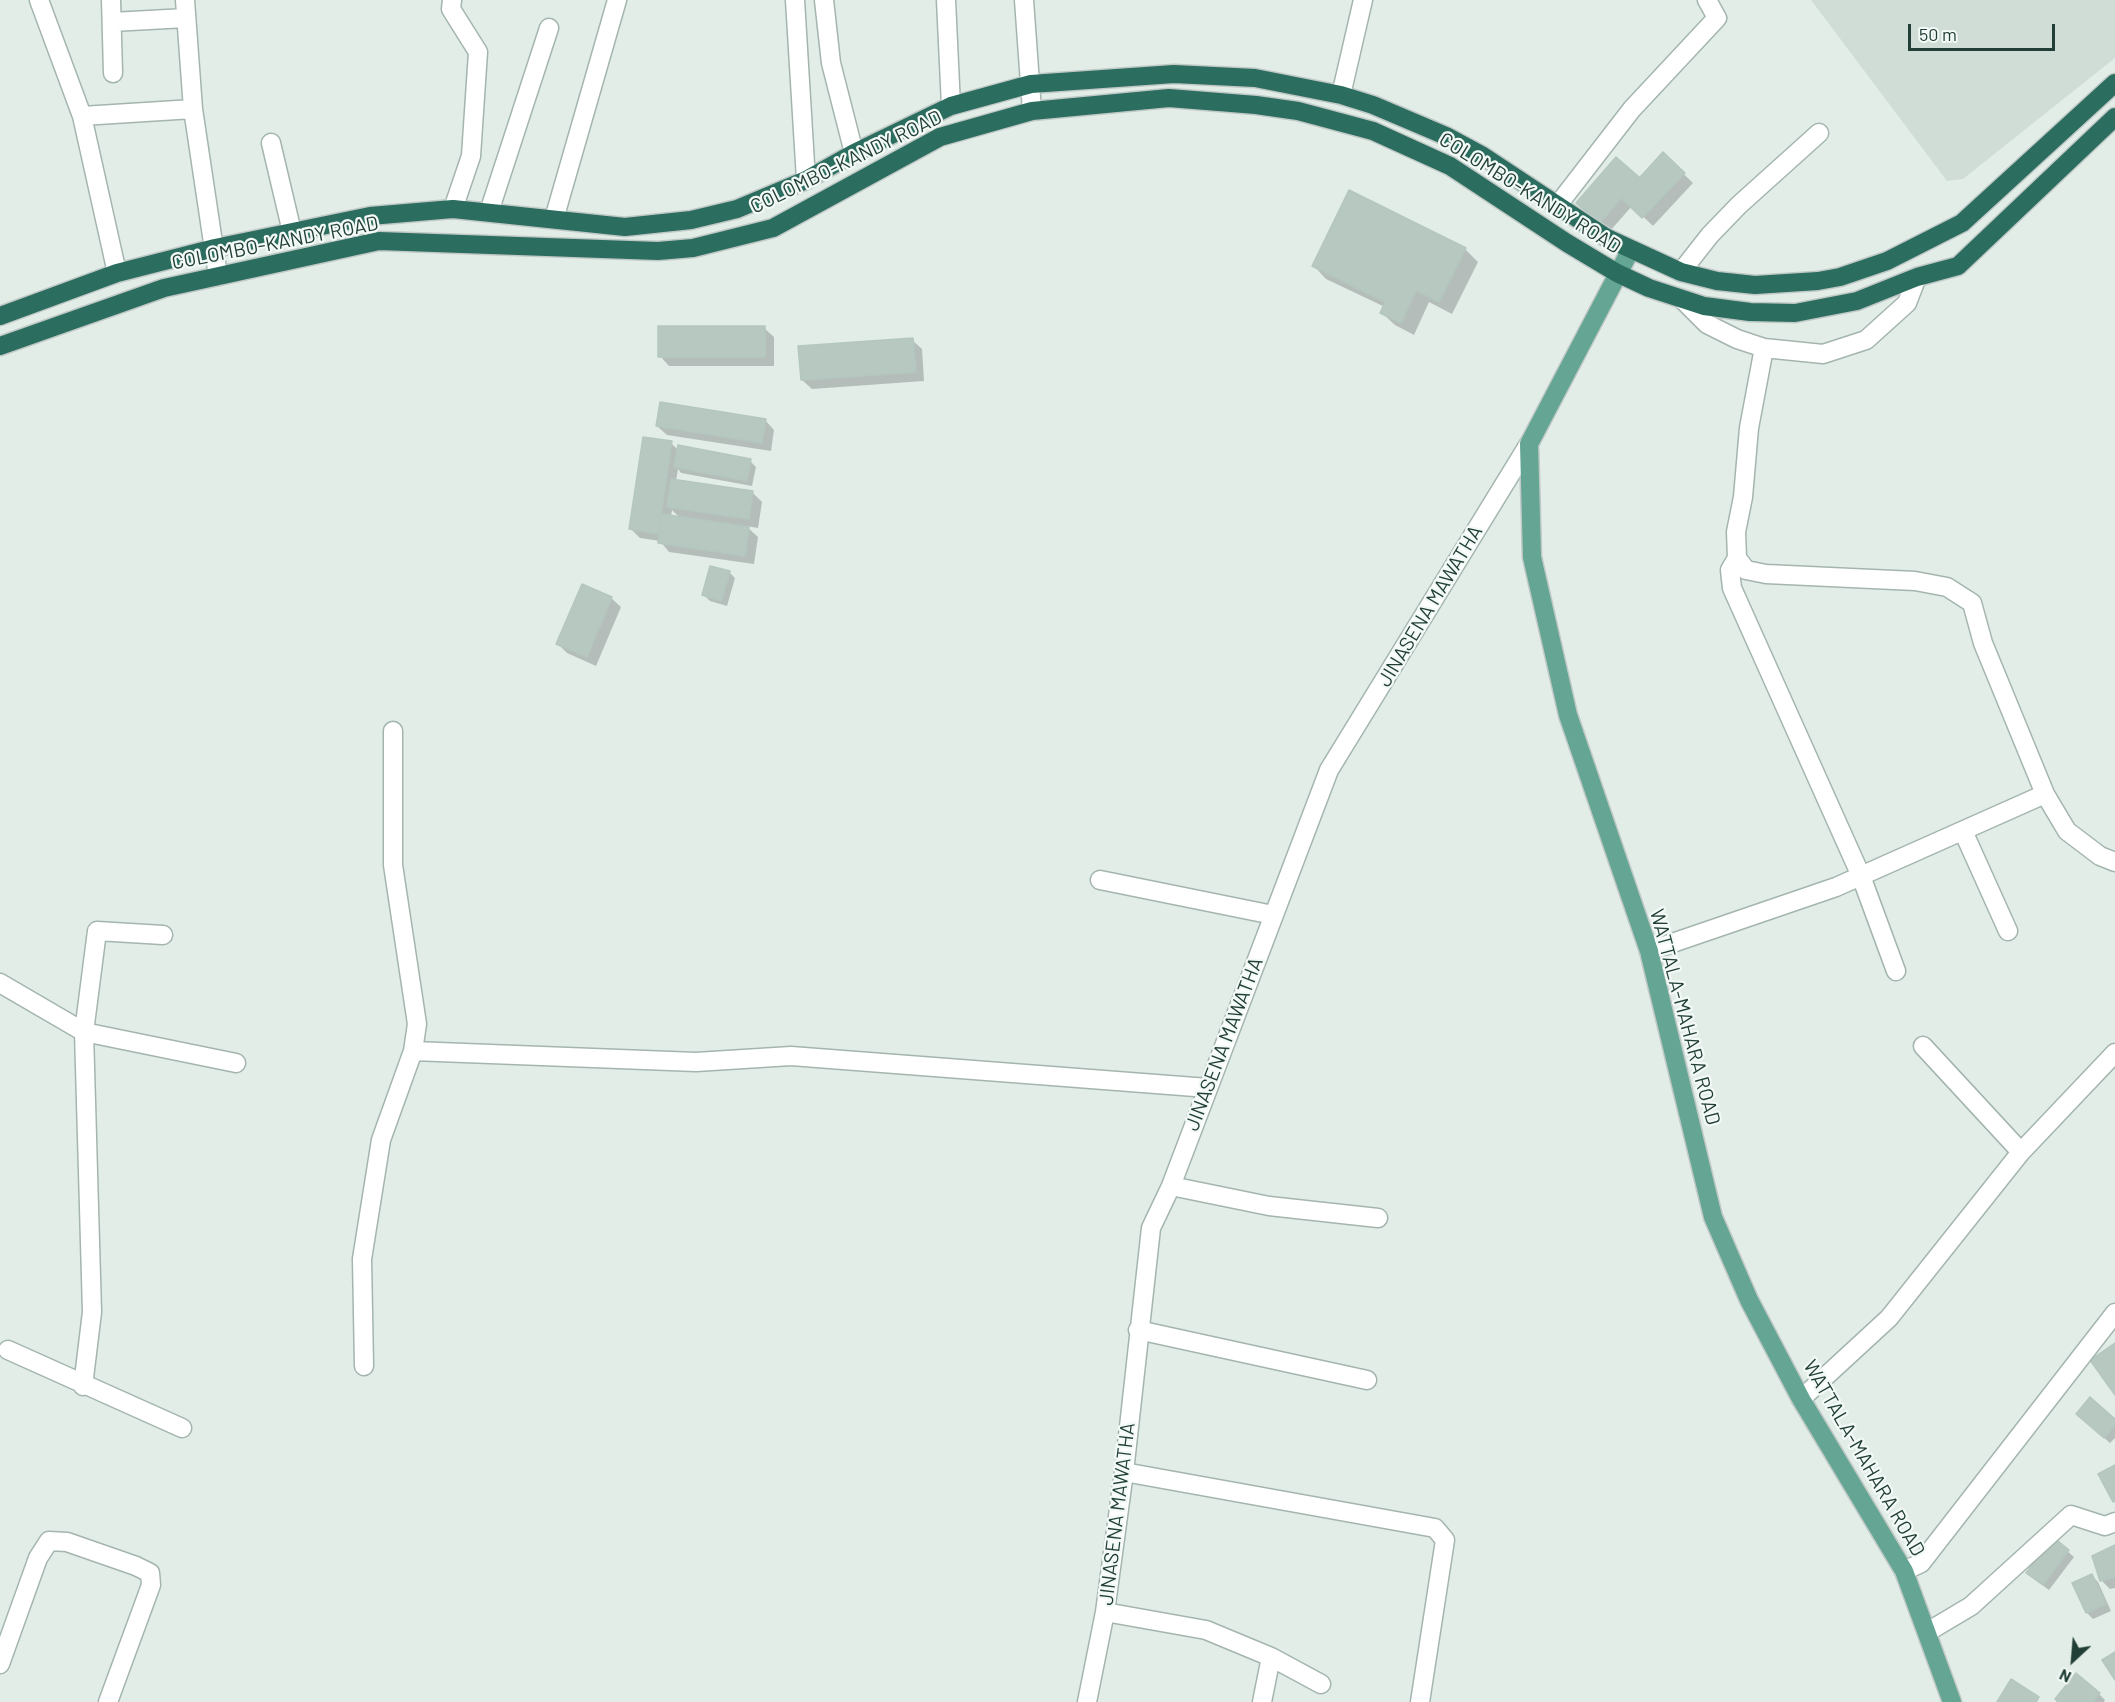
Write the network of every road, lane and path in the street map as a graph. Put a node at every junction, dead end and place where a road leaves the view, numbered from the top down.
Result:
1 (39, 0) edge
2 (111, 0) edge
3 (452, 0) edge
4 (618, 0) edge
5 (795, 0) edge
6 (824, 0) edge
7 (946, 0) edge
8 (1024, 0) edge
9 (1363, 0) edge
10 (1707, 0) edge
11 (186, 9) edge
12 (112, 22) junction
13 (549, 28) dead end
14 (113, 73) dead end
15 (2115, 83) edge
16 (1031, 84) junction
17 (1341, 95) junction
18 (951, 106) junction
19 (193, 109) junction
20 (1032, 111) junction
21 (82, 116) junction
22 (2115, 117) edge
23 (1819, 133) dead end
24 (271, 143) dead end
25 (854, 153) junction
26 (806, 180) junction
27 (1557, 206) junction
28 (453, 209) junction
29 (489, 212) junction
30 (554, 219) junction
31 (292, 232) junction
32 (215, 248) junction
33 (1629, 250) junction
34 (1681, 272) junction
35 (117, 273) junction
36 (1617, 273) junction
37 (218, 276) junction
38 (1917, 277) junction
39 (1682, 299) junction
40 (0, 316) edge
41 (0, 346) edge
42 (1764, 348) junction
43 (1529, 444) junction
44 (1737, 558) junction
45 (393, 731) dead end
46 (2045, 794) junction
47 (1963, 831) junction
48 (2115, 862) edge
49 (1861, 876) junction
50 (1100, 880) dead end
51 (1273, 915) junction
52 (2008, 931) dead end
53 (163, 935) dead end
54 (1649, 951) junction
55 (1896, 971) dead end
56 (0, 983) edge
57 (84, 1032) junction
58 (1923, 1046) dead end
59 (414, 1051) junction
60 (2115, 1053) edge
61 (236, 1063) dead end
62 (1208, 1088) junction
63 (2021, 1152) junction
64 (1171, 1186) junction
65 (1378, 1218) dead end
66 (2115, 1313) edge
67 (1138, 1330) junction
68 (8, 1350) dead end
69 (364, 1366) dead end
70 (1368, 1380) dead end
71 (83, 1386) junction
72 (1801, 1399) junction
73 (183, 1428) dead end
74 (1124, 1472) junction
75 (2115, 1522) edge
76 (1904, 1571) junction
77 (1105, 1612) junction
78 (1929, 1632) junction
79 (1271, 1657) junction
80 (0, 1664) edge
81 (1320, 1684) dead end
82 (108, 1702) edge
83 (1087, 1702) edge
84 (1262, 1702) edge
85 (1420, 1702) edge
86 (1952, 1702) edge

1 - 21 street
2 - 12 street
3 - 28 street
4 - 30 street
5 - 26 street
6 - 25 street
7 - 18 street
8 - 16 street
9 - 17 street
10 - 27 street
11 - 12 street
11 - 19 street
12 - 14 street
13 - 29 street
15 - 34 highway, COLOMBO-KANDY ROAD
16 - 17 highway, COLOMBO-KANDY ROAD
16 - 18 highway, COLOMBO-KANDY ROAD
16 - 20 street
17 - 27 highway, COLOMBO-KANDY ROAD
18 - 25 highway, COLOMBO-KANDY ROAD
19 - 21 street
19 - 32 street
20 - 36 highway, COLOMBO-KANDY ROAD
20 - 37 highway, COLOMBO-KANDY ROAD
21 - 35 street
22 - 38 highway, COLOMBO-KANDY ROAD
23 - 34 street
24 - 31 street
25 - 26 highway, COLOMBO-KANDY ROAD
26 - 30 highway, COLOMBO-KANDY ROAD
27 - 33 highway, COLOMBO-KANDY ROAD
28 - 29 highway, COLOMBO-KANDY ROAD
28 - 31 highway, COLOMBO-KANDY ROAD
29 - 30 highway, COLOMBO-KANDY ROAD
31 - 32 highway, COLOMBO-KANDY ROAD
32 - 35 highway, COLOMBO-KANDY ROAD
32 - 37 street
33 - 34 highway, COLOMBO-KANDY ROAD
33 - 36 main road, WATTALA-MAHARA ROAD
35 - 40 highway, COLOMBO-KANDY ROAD
36 - 39 highway, COLOMBO-KANDY ROAD
36 - 43 main road, WATTALA-MAHARA ROAD
37 - 41 highway, COLOMBO-KANDY ROAD
38 - 39 highway, COLOMBO-KANDY ROAD
38 - 42 street
39 - 42 street
42 - 44 street
43 - 51 street, JINASENA MAWATHA
43 - 54 main road, WATTALA-MAHARA ROAD
44 - 46 street
44 - 49 street
45 - 59 street
46 - 47 street
46 - 48 street
47 - 49 street
47 - 52 street
49 - 54 street
49 - 55 street
50 - 51 street
51 - 62 street, JINASENA MAWATHA
53 - 57 street
54 - 72 main road, WATTALA-MAHARA ROAD
56 - 57 street
57 - 61 street
57 - 71 street
58 - 63 street
59 - 62 street
59 - 69 street
60 - 63 street
62 - 64 street, JINASENA MAWATHA
63 - 72 street
64 - 65 street
64 - 67 street, JINASENA MAWATHA
66 - 76 street
67 - 70 street
67 - 74 street, JINASENA MAWATHA
68 - 71 street
71 - 73 street
72 - 76 main road, WATTALA-MAHARA ROAD
74 - 77 street, JINASENA MAWATHA
74 - 85 street
75 - 78 street
76 - 78 main road, WATTALA-MAHARA ROAD
77 - 79 street
77 - 83 street, JINASENA MAWATHA
78 - 86 main road, WATTALA-MAHARA ROAD
79 - 81 street
79 - 84 street
80 - 82 street

